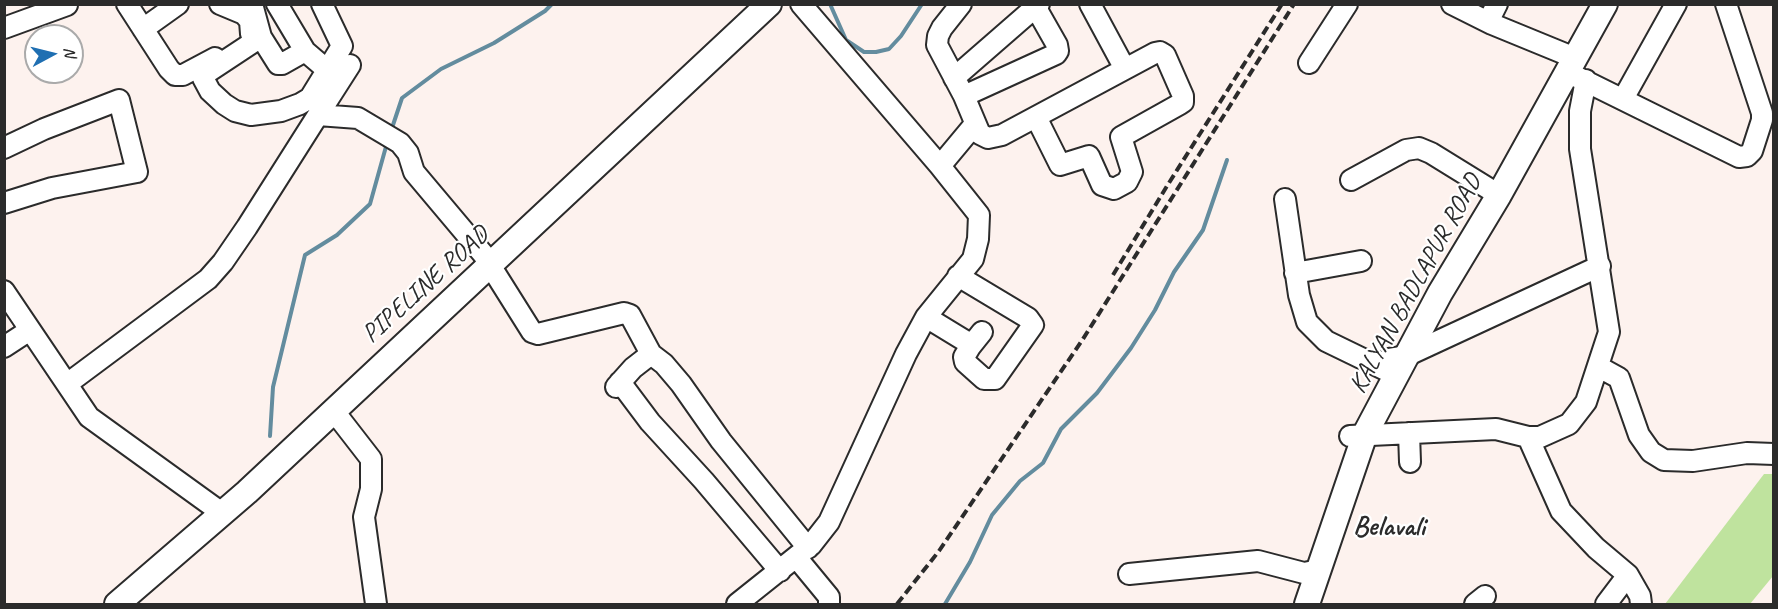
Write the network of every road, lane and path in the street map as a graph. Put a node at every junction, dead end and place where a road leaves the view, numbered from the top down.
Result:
1 (127, 4) edge
2 (178, 4) edge
3 (220, 4) edge
4 (252, 4) edge
5 (277, 4) edge
6 (322, 4) edge
7 (749, 4) edge
8 (770, 4) edge
9 (801, 4) edge
10 (961, 4) edge
11 (1090, 4) edge
12 (1347, 4) edge
13 (1452, 4) edge
14 (1497, 4) edge
15 (1588, 4) edge
16 (1605, 4) edge
17 (1676, 4) edge
18 (1726, 4) edge
19 (67, 5) edge
20 (1037, 6) edge
21 (1488, 22) junction
22 (4, 28) edge
23 (143, 29) junction
24 (261, 37) junction
25 (305, 51) junction
26 (1309, 63) dead end
27 (1572, 65) junction
28 (1125, 69) junction
29 (339, 72) junction
30 (954, 78) junction
31 (964, 96) junction
32 (1623, 99) junction
33 (318, 115) junction
34 (1036, 117) junction
35 (630, 124) junction
36 (975, 124) junction
37 (4, 148) edge
38 (940, 166) junction
39 (1351, 180) dead end
40 (1493, 191) junction
41 (1285, 199) dead end
42 (4, 203) edge
43 (486, 259) junction
44 (1356, 265) dead end
45 (1600, 266) junction
46 (1295, 273) junction
47 (958, 276) junction
48 (4, 291) edge
49 (926, 317) junction
50 (30, 330) junction
51 (4, 347) edge
52 (651, 354) junction
53 (1393, 364) junction
54 (1599, 367) junction
55 (67, 384) junction
56 (333, 410) junction
57 (1409, 433) junction
58 (1358, 435) junction
59 (1528, 436) junction
60 (1773, 454) edge
61 (273, 460) junction
62 (1410, 462) dead end
63 (215, 508) junction
64 (802, 553) junction
65 (780, 571) junction
66 (1311, 572) junction
67 (1129, 574) dead end
68 (1628, 575) junction
69 (105, 604) edge
70 (117, 604) edge
71 (376, 604) edge
72 (737, 604) edge
73 (829, 604) edge
74 (1294, 604) edge
75 (1307, 604) edge
76 (1605, 604) edge
77 (1641, 604) edge

1 - 23 street
2 - 23 street
3 - 23 street
4 - 24 street
5 - 25 street
6 - 29 street
7 - 35 main road, PIPELINE ROAD
8 - 35 main road, PIPELINE ROAD
9 - 38 street
10 - 30 street
11 - 28 street
12 - 26 street
13 - 21 street
14 - 21 street
15 - 27 main road
16 - 27 main road, KALYAN BADLAPUR ROAD
17 - 32 street
18 - 32 street
19 - 22 street
20 - 30 street
20 - 31 street
21 - 27 street
24 - 25 street
24 - 29 street
25 - 29 street
27 - 32 street
27 - 40 main road, KALYAN BADLAPUR ROAD
27 - 45 street
28 - 34 street
28 - 34 street
29 - 33 street
30 - 31 street
31 - 36 street
33 - 43 street
33 - 55 street
34 - 36 street
35 - 43 main road, PIPELINE ROAD
36 - 38 street
37 - 42 street
38 - 47 street
39 - 40 street
40 - 53 main road, KALYAN BADLAPUR ROAD
41 - 46 street
43 - 52 street
43 - 56 main road, PIPELINE ROAD
43 - 61 main road, PIPELINE ROAD
44 - 46 street
45 - 53 street
45 - 54 street
46 - 53 street
47 - 49 street
47 - 49 street
48 - 50 street
49 - 64 street
50 - 51 street
50 - 55 street
52 - 64 street
52 - 65 street
53 - 58 main road, KALYAN BADLAPUR ROAD
54 - 59 street
54 - 60 street
55 - 63 street
56 - 61 main road, PIPELINE ROAD
56 - 71 street
57 - 58 street
57 - 59 street
57 - 62 street
58 - 66 main road, KALYAN BADLAPUR ROAD
59 - 68 street
61 - 63 main road, PIPELINE ROAD
61 - 70 main road, PIPELINE ROAD
63 - 69 main road, PIPELINE ROAD
64 - 65 street
64 - 73 street
65 - 72 street
66 - 67 street
66 - 74 main road
66 - 75 main road, KALYAN BADLAPUR ROAD
68 - 76 street
68 - 77 street

